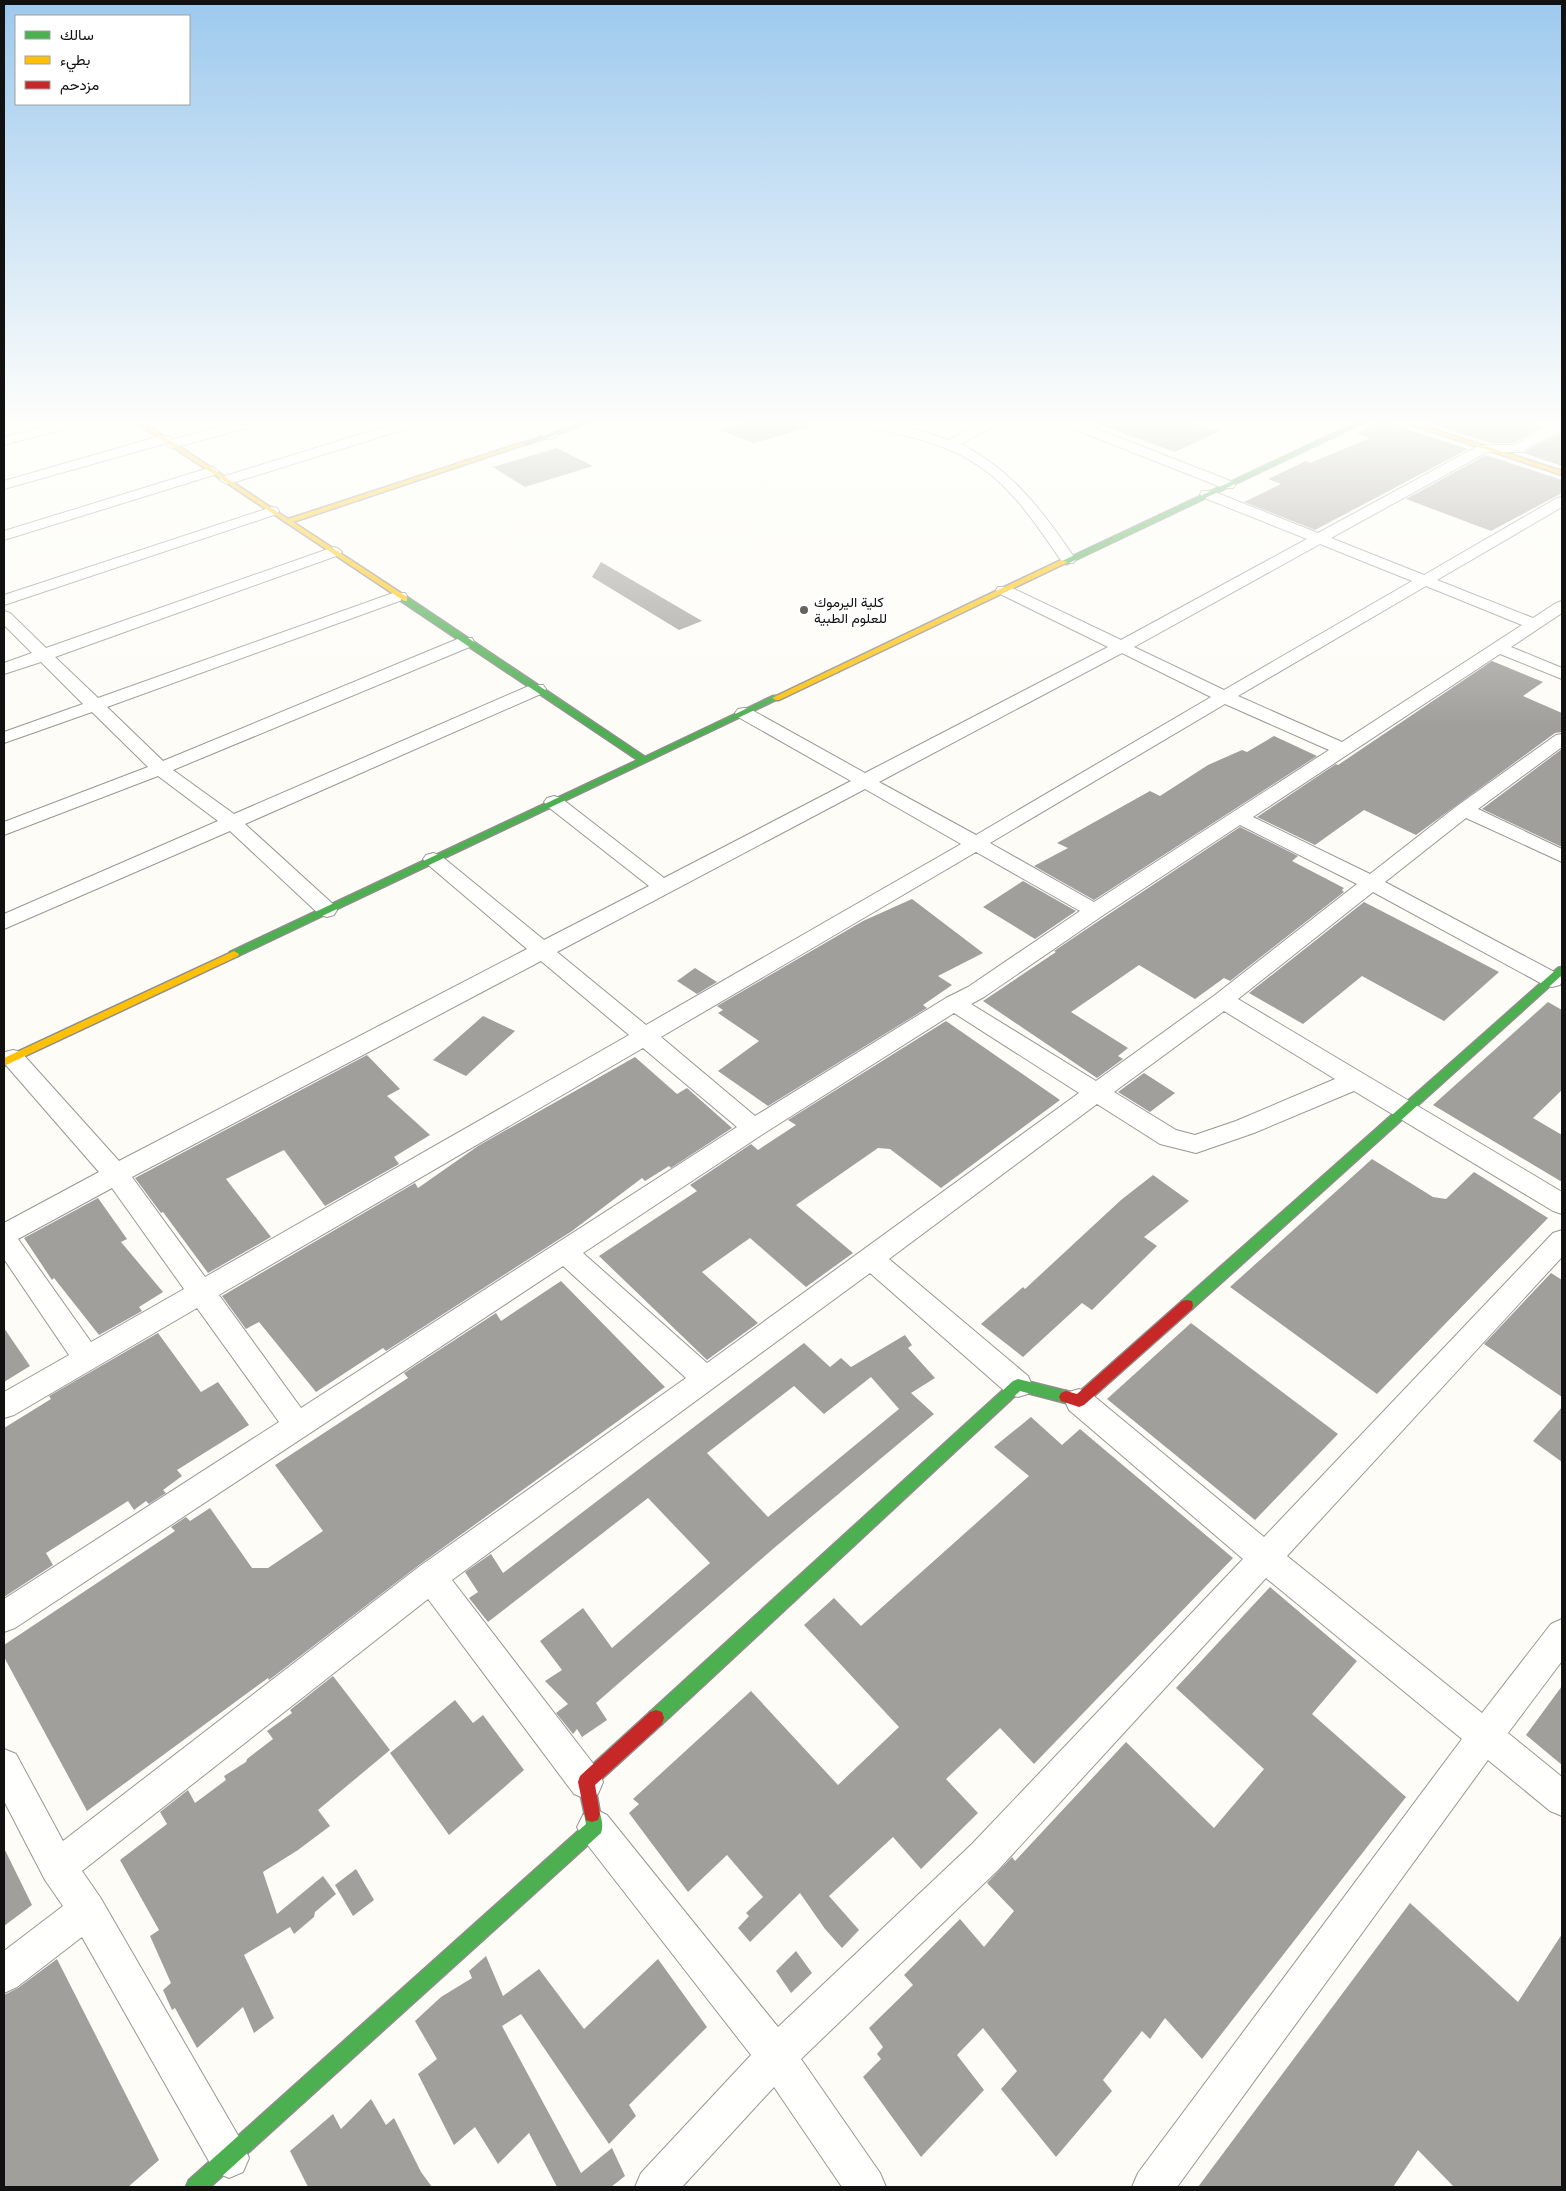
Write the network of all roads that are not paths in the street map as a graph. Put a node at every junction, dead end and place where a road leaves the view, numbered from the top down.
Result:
1 (45, 523) edge
2 (235, 523) edge
3 (290, 523) edge
4 (1043, 523) edge
5 (1145, 523) edge
6 (1281, 523) edge
7 (1346, 523) edge
8 (1524, 523) edge
9 (4, 536) edge
10 (1319, 538) junction
11 (334, 552) junction
12 (1068, 560) junction
13 (1426, 581) junction
14 (1004, 590) junction
15 (399, 596) junction
16 (4, 600) edge
17 (1562, 606) edge
18 (4, 616) edge
19 (1534, 624) junction
20 (466, 642) junction
21 (1121, 647) junction
22 (1498, 647) junction
23 (45, 655) junction
24 (4, 669) edge
25 (1562, 674) edge
26 (537, 689) junction
27 (1225, 697) junction
28 (94, 704) junction
29 (744, 713) junction
30 (4, 738) edge
31 (1562, 739) edge
32 (1343, 749) junction
33 (644, 760) junction
34 (160, 769) junction
35 (865, 782) junction
36 (554, 802) junction
37 (1464, 810) junction
38 (1238, 817) junction
39 (232, 822) junction
40 (4, 829) edge
41 (975, 844) junction
42 (1562, 856) edge
43 (434, 859) junction
44 (1373, 884) junction
45 (663, 887) junction
46 (327, 910) junction
47 (1095, 911) junction
48 (5, 920) edge
49 (542, 951) junction
50 (1557, 975) edge
51 (1223, 1000) junction
52 (954, 1003) junction
53 (644, 1036) junction
54 (8, 1060) edge
55 (1354, 1081) junction
56 (1096, 1093) junction
57 (1406, 1110) junction
58 (754, 1128) junction
59 (116, 1174) junction
60 (1562, 1204) edge
61 (4, 1235) edge
62 (4, 1239) edge
63 (1562, 1240) edge
64 (564, 1252) junction
65 (871, 1259) junction
66 (201, 1293) junction
67 (88, 1359) junction
68 (706, 1379) junction
69 (1018, 1385) junction
70 (1079, 1401) junction
71 (4, 1406) edge
72 (298, 1426) junction
73 (1265, 1558) junction
74 (431, 1577) junction
75 (4, 1617) edge
76 (1562, 1635) edge
77 (1485, 1736) junction
78 (4, 1766) edge
79 (586, 1782) junction
80 (1562, 1799) edge
81 (595, 1827) junction
82 (58, 1867) junction
83 (86, 1910) junction
84 (4, 1974) edge
85 (776, 2056) junction
86 (229, 2158) junction
87 (196, 2187) edge
88 (655, 2187) edge
89 (866, 2187) edge
90 (1152, 2187) edge

1 - 9 street
2 - 16 street
3 - 11 street
4 - 12 street
5 - 12 street
6 - 10 street
7 - 10 street
8 - 13 street
10 - 13 street
10 - 21 street
11 - 15 street
11 - 23 street
12 - 14 street
13 - 19 street
13 - 27 street
14 - 21 street
14 - 29 street
15 - 20 street
15 - 28 street
17 - 19 street
18 - 23 street
19 - 22 street
20 - 26 street
20 - 34 street
21 - 27 street
21 - 35 street
22 - 25 street
22 - 32 street
23 - 24 street
23 - 28 street
26 - 33 street
26 - 39 street
27 - 32 street
27 - 41 street
28 - 30 street
28 - 34 street
29 - 33 street
29 - 35 street
31 - 37 street
32 - 38 street
33 - 36 street
34 - 39 street
34 - 40 street
35 - 41 street
35 - 45 street
36 - 43 street
36 - 45 street
37 - 42 street
37 - 44 street
38 - 44 street
38 - 47 street
39 - 46 street
39 - 48 street
41 - 47 street
41 - 53 street
43 - 46 street
43 - 49 street
44 - 50 street
44 - 51 street
45 - 49 street
46 - 54 street
47 - 52 street
49 - 53 street
49 - 59 street
50 - 57 street
51 - 55 street
51 - 56 street
52 - 56 street
52 - 58 street
53 - 58 street
53 - 66 street
54 - 59 street
55 - 56 street
55 - 57 street
56 - 65 street
57 - 60 street
57 - 70 street
58 - 64 street
59 - 61 street
59 - 66 street
62 - 67 street
63 - 73 street
64 - 68 street
64 - 72 street
65 - 68 street
65 - 69 street
66 - 67 street
66 - 72 street
67 - 71 street
68 - 74 street
69 - 70 street
69 - 79 street
70 - 73 street
72 - 75 street
73 - 77 street
73 - 85 street
74 - 79 street
74 - 82 street
76 - 77 street
77 - 80 street
77 - 90 street
78 - 82 street
79 - 81 street
81 - 85 street
81 - 86 street
82 - 83 street
83 - 84 street
83 - 86 street
85 - 88 street
85 - 89 street
86 - 87 street

